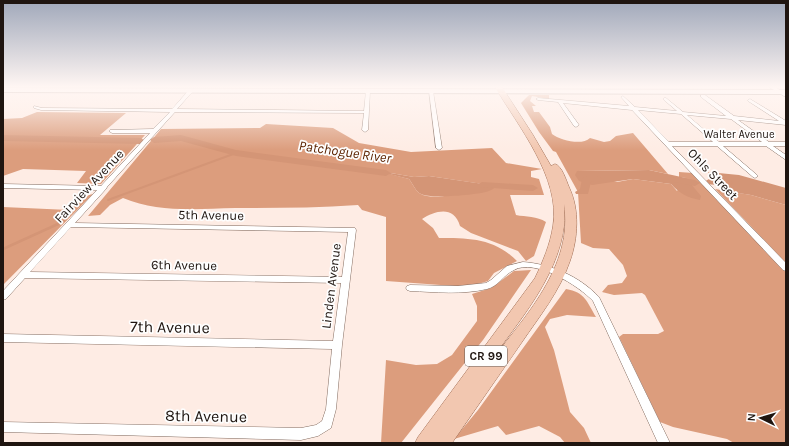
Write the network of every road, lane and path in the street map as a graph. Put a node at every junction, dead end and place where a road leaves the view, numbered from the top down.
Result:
1 (38, 108) edge
2 (366, 108) edge
3 (433, 108) edge
4 (514, 108) edge
5 (564, 108) edge
6 (621, 108) edge
7 (676, 108) edge
8 (719, 108) edge
9 (762, 108) edge
10 (634, 109) junction
11 (174, 110) junction
12 (366, 112) junction
13 (683, 114) junction
14 (733, 118) junction
15 (786, 123) edge
16 (576, 125) dead end
17 (365, 130) dead end
18 (112, 131) dead end
19 (155, 131) junction
20 (668, 144) junction
21 (718, 144) junction
22 (767, 144) junction
23 (786, 144) edge
24 (439, 148) dead end
25 (786, 158) edge
26 (755, 176) dead end
27 (3, 186) edge
28 (104, 188) junction
29 (69, 225) junction
30 (352, 230) joint
31 (786, 268) edge
32 (553, 271) junction
33 (23, 275) junction
34 (345, 280) junction
35 (410, 288) dead end
36 (3, 297) edge
37 (3, 338) edge
38 (337, 345) junction
39 (3, 427) edge
40 (424, 443) edge
41 (442, 443) edge
42 (664, 443) edge

1 - 11 street
2 - 12 street
3 - 24 street
4 - 32 main road, CR 99
5 - 16 street
6 - 10 street
7 - 13 street
8 - 14 street
9 - 15 street
10 - 13 street
10 - 20 street, Ohls Street
11 - 12 street
11 - 19 street, Fairview Avenue
12 - 17 street
13 - 14 street
13 - 21 street
14 - 15 street
14 - 22 street
18 - 19 street
19 - 28 street, Fairview Avenue
20 - 21 street, Walter Avenue
20 - 31 street, Ohls Street
21 - 22 street, Walter Avenue
21 - 26 street
22 - 23 street, Walter Avenue
22 - 25 street
27 - 28 street
28 - 29 street, Fairview Avenue
29 - 30 street, 5th Avenue
29 - 33 street, Fairview Avenue
30 - 34 street, Linden Avenue
32 - 35 street
32 - 40 main road, CR 99
32 - 41 main road, CR 99
32 - 42 street
33 - 34 street, 6th Avenue
33 - 36 street, Fairview Avenue
34 - 38 street, Linden Avenue
37 - 38 street, 7th Avenue
38 - 39 street, 8th Avenue

